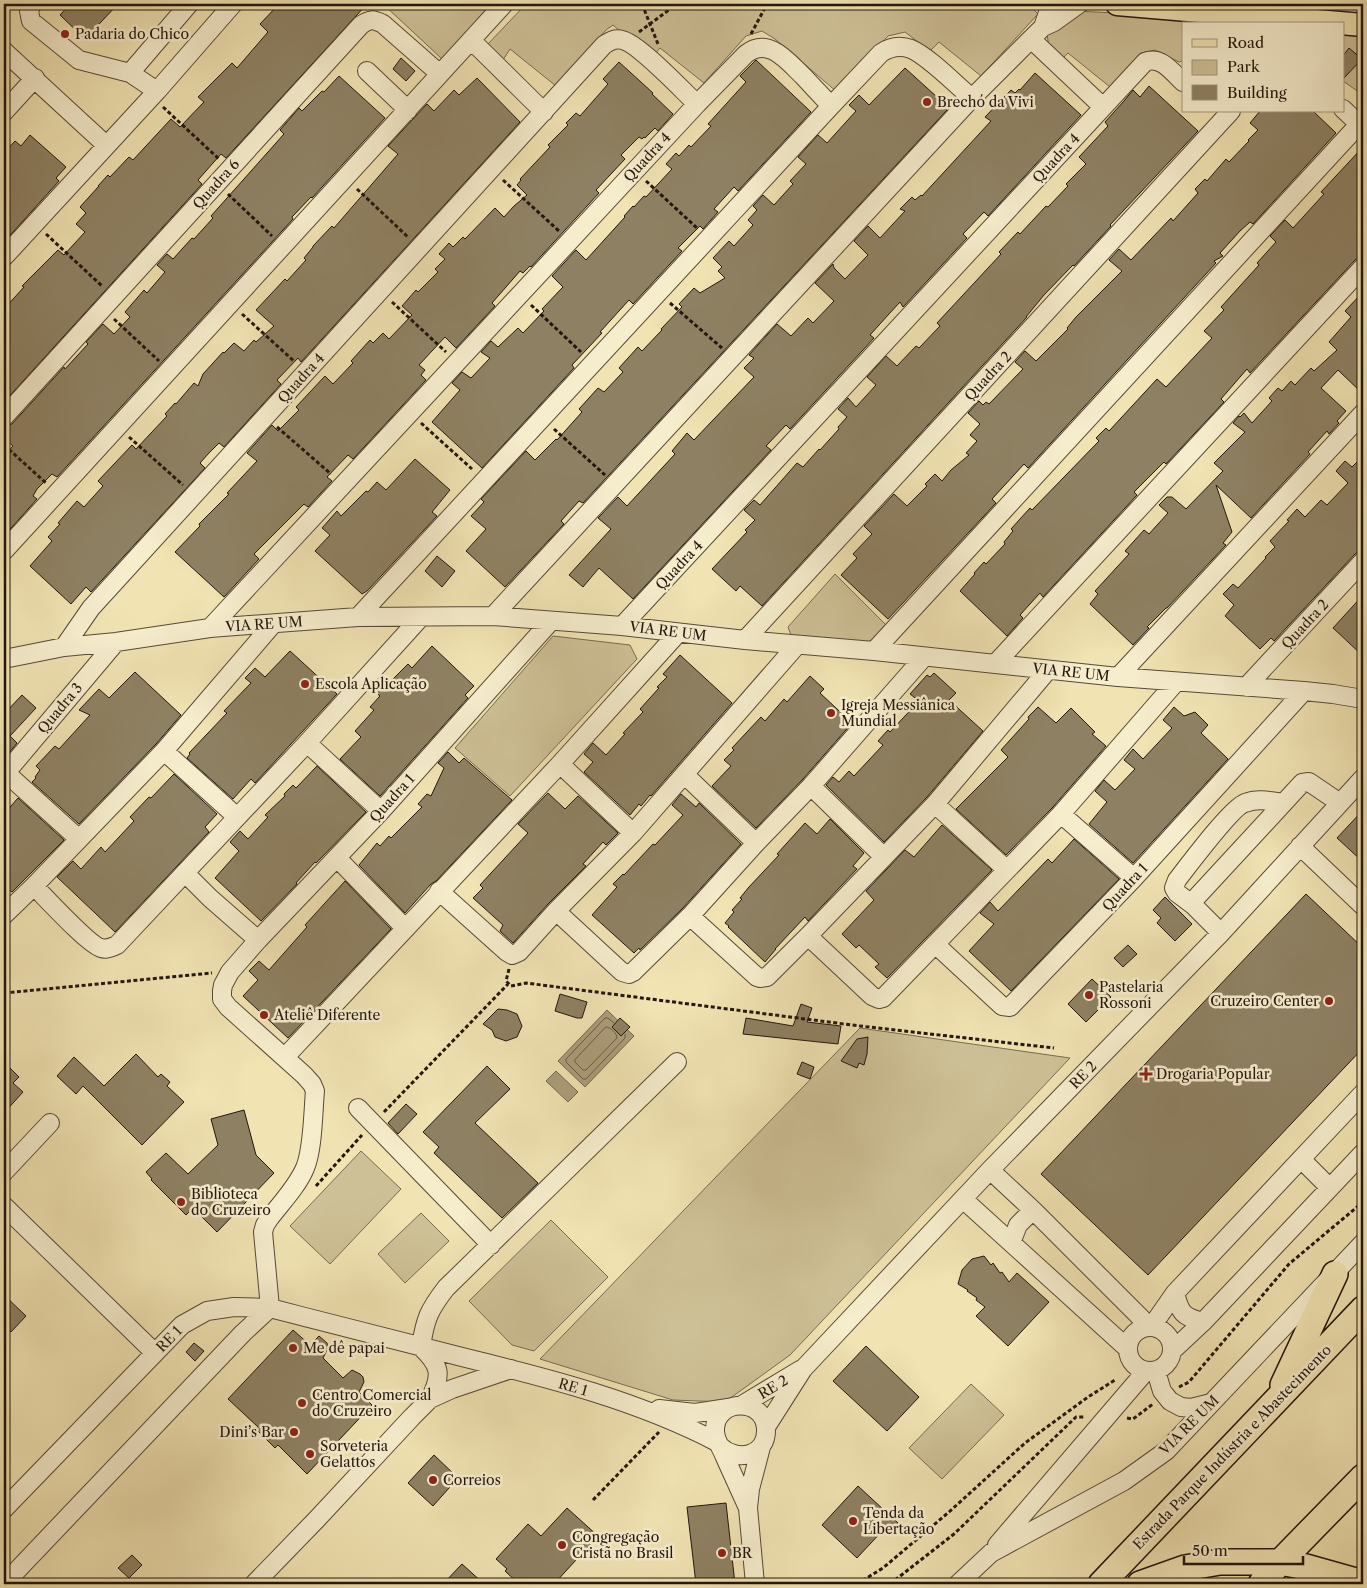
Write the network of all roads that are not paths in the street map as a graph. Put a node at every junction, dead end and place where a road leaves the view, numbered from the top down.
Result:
1 (32, 4) edge
2 (189, 4) edge
3 (233, 4) edge
4 (504, 4) edge
5 (1051, 4) edge
6 (1080, 4) edge
7 (1117, 4) edge
8 (1296, 21) edge
9 (1310, 22) edge
10 (1344, 24) edge
11 (1363, 25) edge
12 (1037, 33) junction
13 (471, 40) junction
14 (4, 51) edge
15 (367, 70) dead end
16 (130, 73) junction
17 (440, 74) junction
18 (34, 78) junction
19 (1182, 81) edge
20 (154, 94) junction
21 (972, 98) junction
22 (696, 104) junction
23 (831, 106) junction
24 (1103, 107) junction
25 (408, 110) junction
26 (1344, 110) edge
27 (4, 112) edge
28 (544, 112) junction
29 (1224, 114) edge
30 (1361, 122) edge
31 (106, 145) junction
32 (4, 257) edge
33 (1363, 267) edge
34 (1363, 413) edge
35 (4, 417) edge
36 (4, 551) edge
37 (1363, 562) edge
38 (493, 616) junction
39 (358, 617) junction
40 (421, 617) junction
41 (551, 621) junction
42 (273, 624) junction
43 (622, 626) junction
44 (210, 628) junction
45 (678, 633) junction
46 (745, 640) junction
47 (116, 642) junction
48 (797, 645) junction
49 (64, 647) junction
50 (874, 651) junction
51 (924, 657) junction
52 (4, 659) edge
53 (994, 664) junction
54 (1048, 670) junction
55 (1118, 677) junction
56 (1176, 682) junction
57 (1246, 687) junction
58 (1304, 691) junction
59 (1363, 693) edge
60 (1333, 694) junction
61 (1363, 699) edge
62 (307, 743) junction
63 (164, 751) junction
64 (560, 764) junction
65 (5, 774) edge
66 (685, 775) junction
67 (1362, 779) edge
68 (811, 786) junction
69 (1283, 803) junction
70 (1340, 803) junction
71 (935, 804) junction
72 (381, 811) junction
73 (1061, 814) junction
74 (237, 817) junction
75 (633, 833) junction
76 (79, 839) junction
77 (756, 843) junction
78 (1300, 846) junction
79 (884, 857) junction
80 (337, 858) junction
81 (1007, 870) junction
82 (185, 873) junction
83 (1134, 878) junction
84 (34, 886) junction
85 (439, 891) junction
86 (1193, 905) junction
87 (1363, 906) edge
88 (556, 911) junction
89 (4, 914) edge
90 (690, 916) junction
91 (405, 928) junction
92 (1221, 933) junction
93 (808, 936) junction
94 (258, 940) junction
95 (935, 944) junction
96 (285, 1057) junction
97 (677, 1062) dead end
98 (1363, 1093) edge
99 (358, 1108) dead end
100 (50, 1123) dead end
101 (1363, 1153) edge
102 (1301, 1159) junction
103 (990, 1170) junction
104 (4, 1172) edge
105 (1330, 1188) junction
106 (964, 1200) junction
107 (4, 1206) edge
108 (1033, 1210) junction
109 (1011, 1243) junction
110 (1363, 1243) edge
111 (490, 1245) junction
112 (1335, 1274) junction
113 (1175, 1293) junction
114 (270, 1308) junction
115 (1363, 1309) edge
116 (1203, 1322) junction
117 (1151, 1327) junction
118 (421, 1347) junction
119 (1127, 1348) junction
120 (1172, 1351) junction
121 (155, 1353) junction
122 (803, 1368) junction
123 (511, 1369) junction
124 (1146, 1370) junction
125 (430, 1399) junction
126 (1211, 1403) junction
127 (1274, 1403) junction
128 (635, 1406) junction
129 (735, 1406) junction
130 (766, 1427) junction
131 (719, 1444) junction
132 (761, 1446) junction
133 (1363, 1477) edge
134 (748, 1508) junction
135 (4, 1509) edge
136 (991, 1553) junction
137 (1280, 1562) junction
138 (1363, 1583) edge
139 (4, 1584) edge
140 (254, 1584) edge
141 (755, 1584) edge
142 (958, 1584) edge
143 (1101, 1584) edge
144 (1140, 1584) edge
145 (1261, 1584) edge

1 - 16 street
2 - 16 street
3 - 20 street
4 - 13 street
5 - 12 street
6 - 12 street
7 - 8 main road
8 - 9 main road
10 - 11 main road
12 - 21 street
12 - 24 street
13 - 17 street
13 - 28 street
14 - 18 street
15 - 25 street
16 - 20 street
17 - 25 street
17 - 35 street, Quadra 6
18 - 27 street
18 - 31 street
19 - 24 street, Quadra 4
20 - 31 street
21 - 23 street
21 - 38 street
22 - 23 street, Quadra 4
22 - 28 street, Quadra 4
22 - 44 street, Quadra 4
23 - 39 street
24 - 43 street, Quadra 4
25 - 36 street
26 - 30 street
28 - 49 street, Quadra 4
29 - 46 street, Quadra 2
30 - 50 street
31 - 32 street
33 - 53 street
34 - 55 street
37 - 57 street, Quadra 2
38 - 40 street, VIA RE UM
38 - 41 street, VIA RE UM
39 - 40 street, VIA RE UM
39 - 42 street, VIA RE UM
40 - 62 street
41 - 43 street, VIA RE UM
41 - 72 street, Quadra 1
42 - 44 street, VIA RE UM
42 - 63 street
43 - 45 street, VIA RE UM
44 - 47 street, VIA RE UM
45 - 46 street, VIA RE UM
45 - 64 street
46 - 48 street, VIA RE UM
47 - 49 street, VIA RE UM
47 - 65 street, Quadra 3
48 - 50 street, VIA RE UM
48 - 66 street
49 - 52 street, VIA RE UM
50 - 51 street, VIA RE UM
51 - 53 street, VIA RE UM
51 - 68 street
53 - 54 street, VIA RE UM
54 - 55 street, VIA RE UM
54 - 71 street
55 - 56 street, VIA RE UM
56 - 57 street, VIA RE UM
56 - 73 street
57 - 58 street, VIA RE UM
58 - 60 street, VIA RE UM
58 - 83 street, Quadra 1
59 - 60 street, VIA RE UM
60 - 61 street, VIA RE UM
62 - 72 street
62 - 74 street
63 - 74 street
63 - 76 street
64 - 75 street
64 - 85 street
65 - 76 street
66 - 75 street
66 - 77 street
67 - 70 street, RE 2
68 - 77 street
68 - 79 street
69 - 70 street
69 - 86 street
69 - 86 street
70 - 78 street, RE 2
71 - 79 street
71 - 81 street
72 - 80 street, Quadra 1
73 - 81 street
73 - 83 street
74 - 82 street
75 - 88 street
76 - 84 street
77 - 90 street
78 - 87 street
78 - 92 street, RE 2
79 - 93 street
80 - 91 street
80 - 94 street, Quadra 1
81 - 95 street
82 - 84 street
82 - 94 street
83 - 95 street, Quadra 1
84 - 89 street
85 - 88 street
85 - 91 street
86 - 92 street
88 - 90 street
90 - 93 street
91 - 96 street
92 - 103 street, RE 2
93 - 95 street
94 - 96 street, Quadra 1
96 - 114 street
97 - 111 street
98 - 102 street
99 - 111 street
100 - 104 street
101 - 105 street
102 - 105 street
102 - 113 street
103 - 106 street, RE 2
103 - 108 street
105 - 116 street
106 - 109 street
106 - 122 street, RE 2
107 - 121 street
108 - 109 street
108 - 117 street
109 - 119 street
110 - 112 street, VIA RE UM
111 - 118 street
112 - 126 street, VIA RE UM
112 - 127 highway
113 - 116 street
113 - 117 street
114 - 118 street, RE 1
114 - 121 street, RE 1
114 - 139 street
115 - 127 highway, Estrada Parque Indústria e Abastecimento
116 - 120 street
117 - 119 street
117 - 120 street
118 - 123 street, RE 1
118 - 125 street
119 - 124 street
120 - 124 street
121 - 135 street, RE 1
122 - 129 street, RE 2
122 - 130 street, RE 2
123 - 125 street
123 - 128 street, RE 1
124 - 126 street
124 - 136 street
125 - 140 street
126 - 136 street, VIA RE UM
127 - 143 highway, Estrada Parque Indústria e Abastecimento
128 - 129 street, RE 1
128 - 131 street, RE 1
129 - 130 street
129 - 131 street
130 - 132 street
131 - 132 street
131 - 134 street
132 - 134 street
133 - 137 highway
134 - 141 street
136 - 142 street, VIA RE UM
137 - 138 highway
137 - 144 highway
137 - 145 highway

